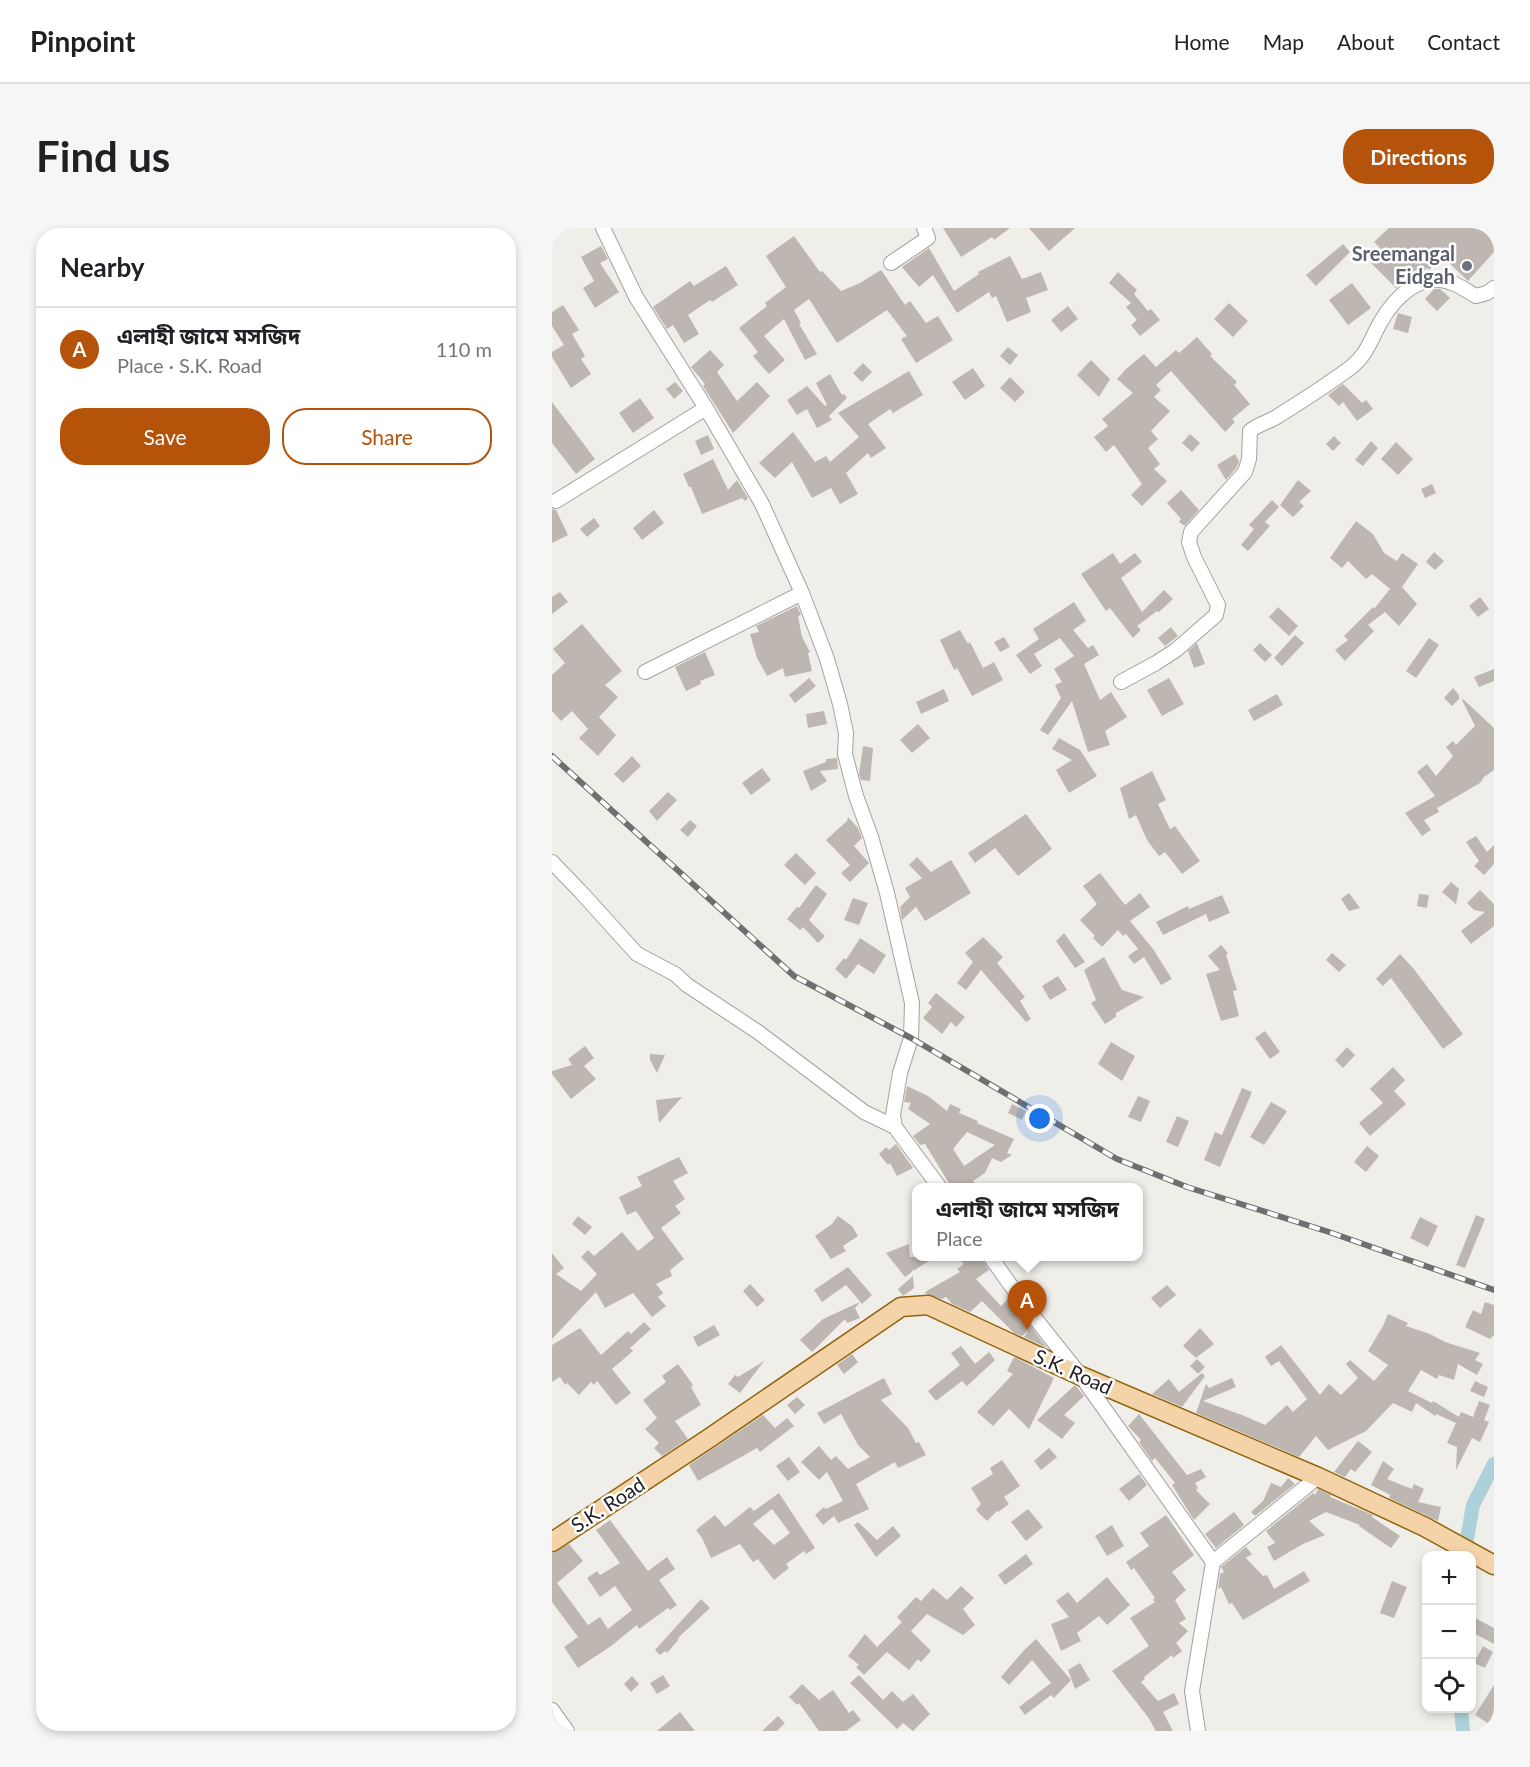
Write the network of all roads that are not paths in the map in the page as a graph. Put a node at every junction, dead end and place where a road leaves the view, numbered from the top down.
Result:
1 (603, 228) edge
2 (924, 228) edge
3 (891, 263) dead end
4 (1494, 288) edge
5 (706, 408) junction
6 (556, 501) dead end
7 (802, 593) junction
8 (645, 672) dead end
9 (1121, 682) dead end
10 (552, 862) edge
11 (895, 1127) junction
12 (936, 1183) edge
13 (993, 1261) edge
14 (1081, 1376) junction
15 (1318, 1477) junction
16 (552, 1542) edge
17 (1213, 1562) junction
18 (1492, 1565) edge
19 (552, 1710) edge
20 (567, 1731) edge
21 (1198, 1731) edge

1 - 5 street
2 - 3 street
4 - 9 street
5 - 6 street
5 - 7 street
7 - 8 street
7 - 11 street
10 - 11 street
11 - 12 street
13 - 14 street
14 - 15 main road, S.K. Road
14 - 16 main road, S.K. Road
14 - 17 street
15 - 17 street
15 - 18 main road, S.K. Road
17 - 21 street
19 - 20 street

